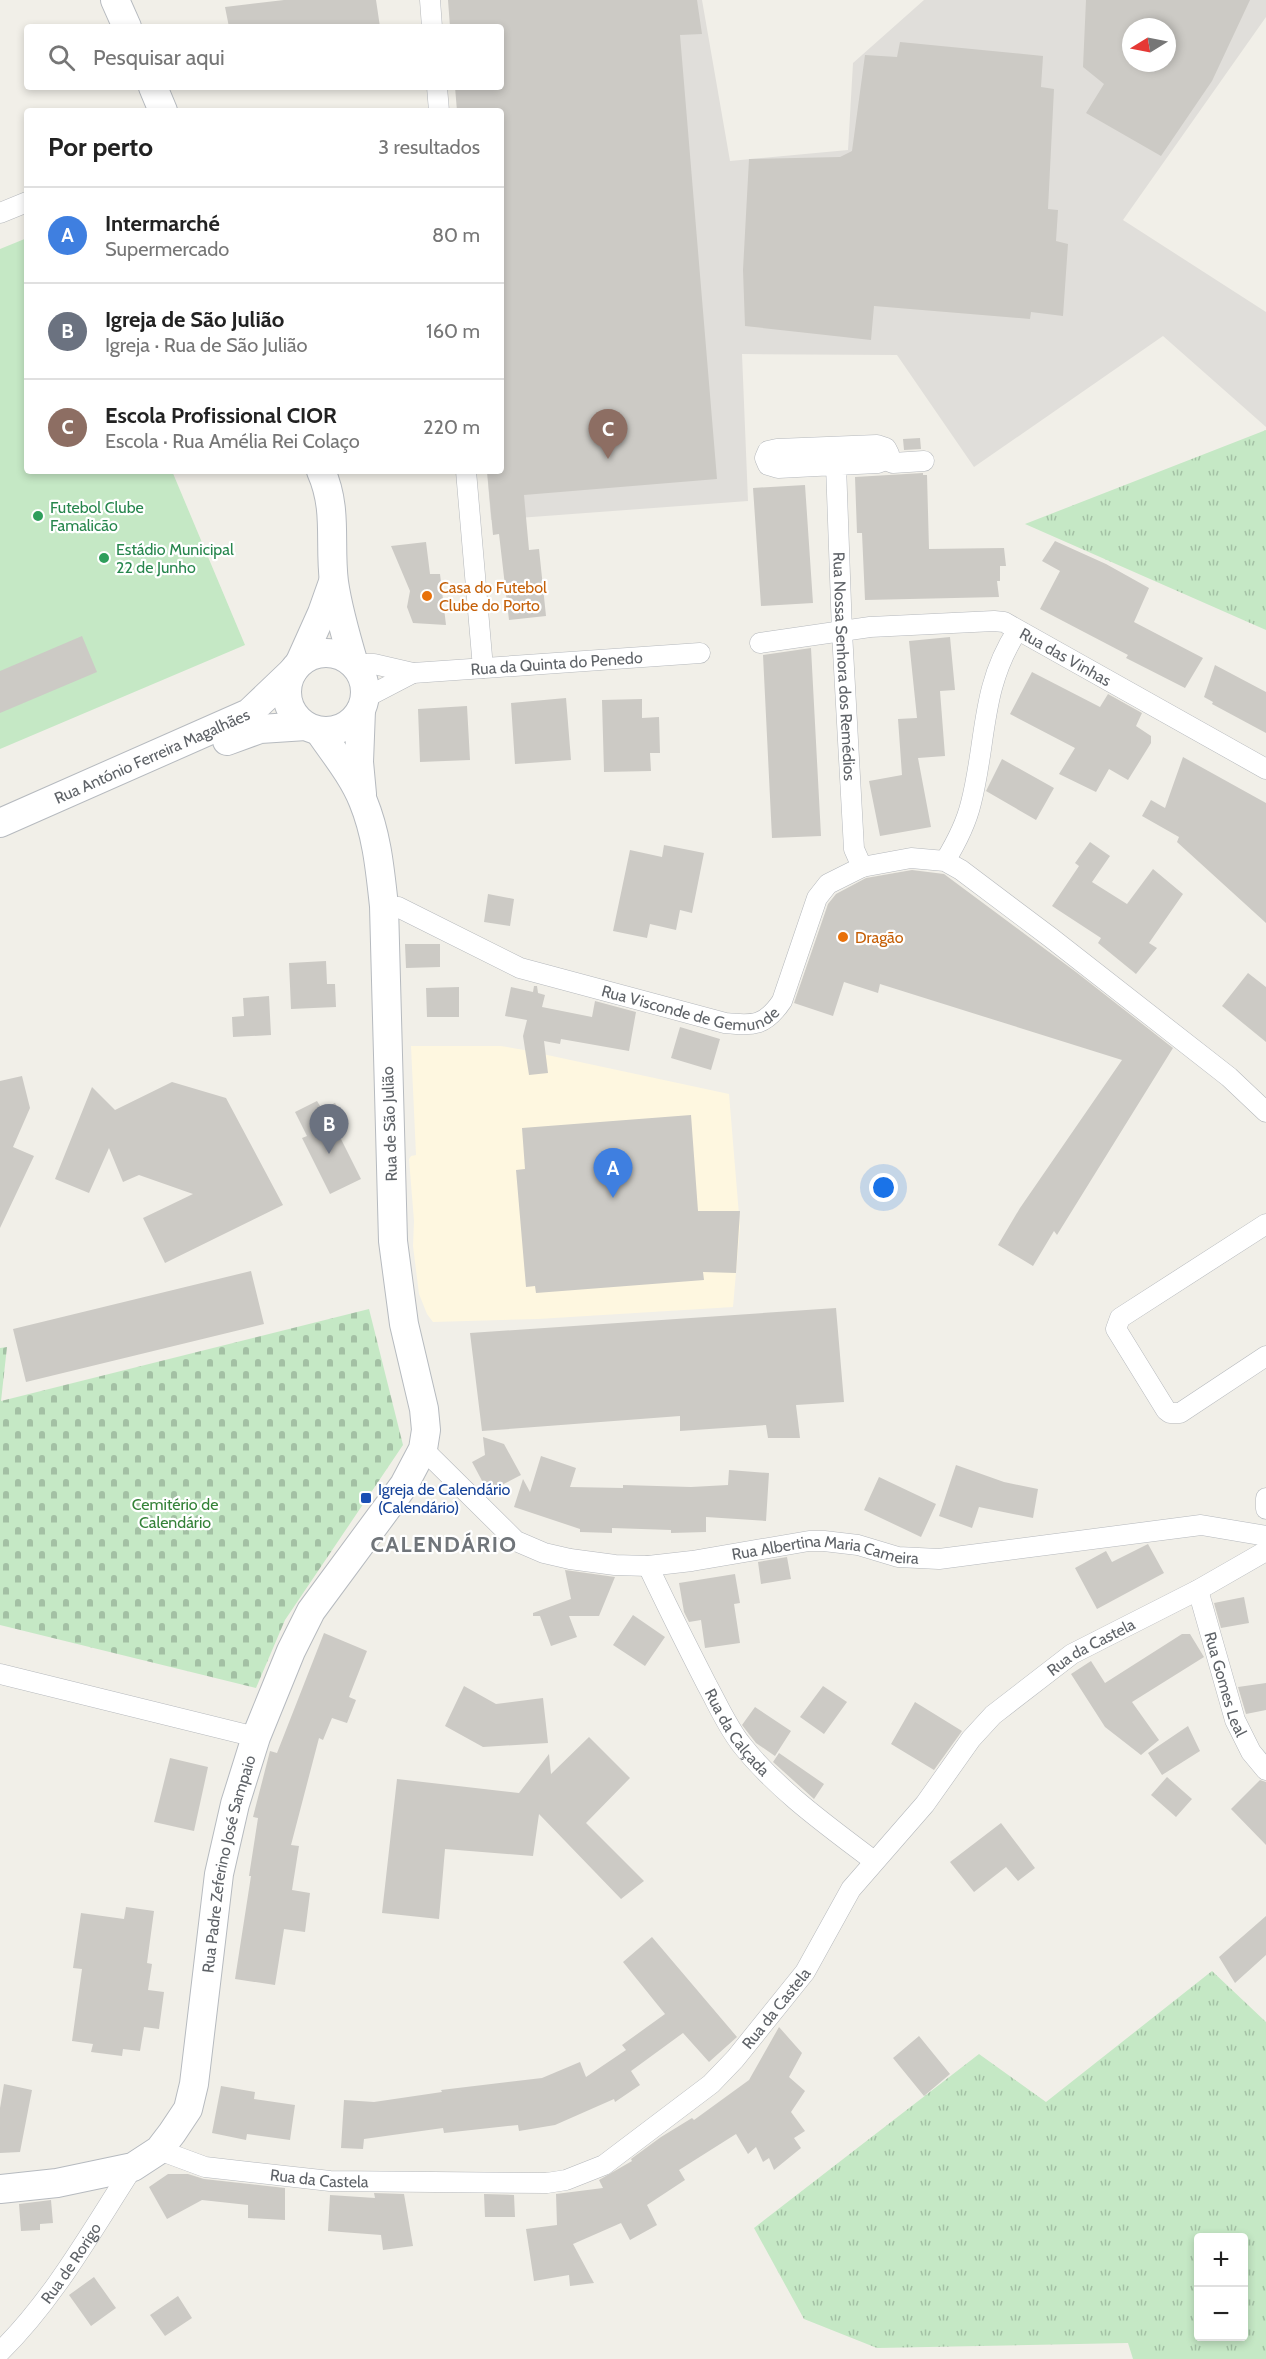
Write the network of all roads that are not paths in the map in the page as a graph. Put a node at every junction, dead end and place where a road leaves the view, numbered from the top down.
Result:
1 (115, 0) edge
2 (430, 0) edge
3 (126, 24) edge
4 (432, 24) edge
5 (154, 90) edge
6 (437, 90) edge
7 (163, 108) edge
8 (439, 108) edge
9 (24, 203) edge
10 (0, 213) edge
11 (886, 460) junction
12 (924, 461) dead end
13 (836, 465) junction
14 (322, 474) edge
15 (466, 474) edge
16 (334, 580) junction
17 (1017, 631) junction
18 (842, 632) junction
19 (760, 643) dead end
20 (700, 653) dead end
21 (354, 664) junction
22 (296, 667) junction
23 (483, 668) junction
24 (413, 673) junction
25 (363, 704) junction
26 (312, 728) junction
27 (1266, 769) edge
28 (363, 799) junction
29 (0, 823) edge
30 (0, 842) edge
31 (945, 861) junction
32 (862, 867) junction
33 (384, 906) junction
34 (1266, 1112) edge
35 (1266, 1224) edge
36 (1266, 1356) edge
37 (423, 1449) junction
38 (1266, 1498) edge
39 (1266, 1509) edge
40 (1266, 1536) edge
41 (1266, 1551) edge
42 (648, 1566) junction
43 (1198, 1590) junction
44 (0, 1674) edge
45 (256, 1737) junction
46 (1266, 1770) edge
47 (874, 1862) junction
48 (159, 2150) junction
49 (133, 2167) junction
50 (0, 2189) edge
51 (0, 2352) edge

1 - 3 street
2 - 4 street
5 - 7 street
6 - 8 street
9 - 10 street
11 - 12 street
11 - 13 street
11 - 13 street
13 - 18 street, Rua Nossa Senhora dos Remédios
14 - 16 street
15 - 23 street
16 - 21 street
16 - 22 street
17 - 18 street
17 - 27 street, Rua das Vinhas
17 - 31 street, Rua das Vinhas
18 - 19 street
18 - 32 street, Rua Nossa Senhora dos Remédios
20 - 23 street, Rua da Quinta do Penedo
21 - 22 street
21 - 24 street, Rua da Quinta do Penedo
21 - 25 street
22 - 26 street
22 - 29 street, Rua António Ferreira Magalhães
23 - 24 street, Rua da Quinta do Penedo
24 - 25 street, Rua da Quinta do Penedo
25 - 26 street
25 - 28 street, Rua de São Julião
26 - 28 street, Rua de São Julião
26 - 30 street, Rua António Ferreira Magalhães
28 - 33 street, Rua de São Julião
31 - 32 street, Rua Visconde de Gemunde
31 - 34 street, Rua Visconde de Gemunde
32 - 33 street, Rua Visconde de Gemunde
33 - 37 street, Rua de São Julião
35 - 36 street
37 - 42 street, Rua Albertina Maria Cameira
37 - 45 street, Rua Padre Zeferino José Sampaio
38 - 39 street
40 - 42 street, Rua Albertina Maria Cameira
41 - 43 street, Rua da Castela
42 - 47 street, Rua da Calçada
43 - 46 street, Rua Gomes Leal
43 - 47 street, Rua da Castela
44 - 45 street
45 - 48 street, Rua Padre Zeferino José Sampaio
47 - 48 street, Rua da Castela
48 - 49 street, Rua Padre Zeferino José Sampaio
49 - 50 street, Rua Padre Zeferino José Sampaio
49 - 51 street, Rua de Rorigo

